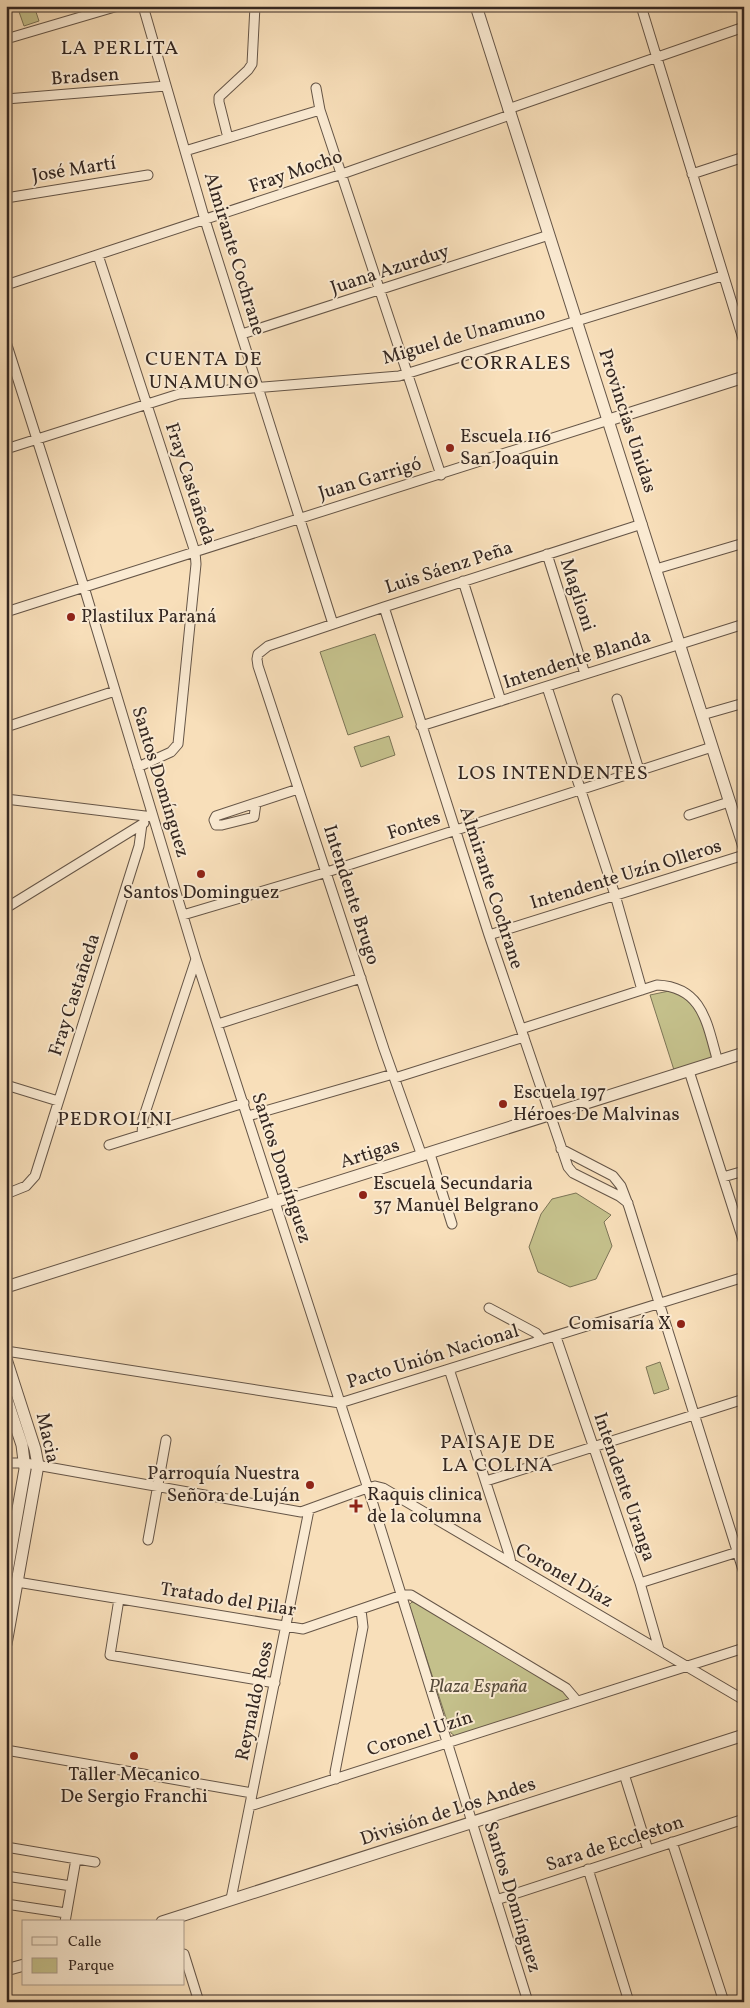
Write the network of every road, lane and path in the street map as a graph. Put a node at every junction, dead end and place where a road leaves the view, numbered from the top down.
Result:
1 (118, 6) edge
2 (255, 6) edge
3 (476, 6) edge
4 (641, 6) edge
5 (143, 7) edge
6 (744, 27) edge
7 (6, 39) edge
8 (656, 58) junction
9 (166, 86) junction
10 (316, 88) dead end
11 (6, 98) edge
12 (320, 110) junction
13 (509, 112) junction
14 (228, 138) junction
15 (185, 151) junction
16 (744, 157) edge
17 (342, 174) junction
18 (692, 174) junction
19 (148, 175) dead end
20 (6, 198) edge
21 (205, 220) junction
22 (549, 236) junction
23 (98, 255) junction
24 (722, 276) junction
25 (6, 285) edge
26 (379, 290) junction
27 (575, 321) junction
28 (242, 334) junction
29 (6, 342) edge
30 (744, 342) edge
31 (407, 374) junction
32 (744, 377) edge
33 (259, 388) junction
34 (147, 404) junction
35 (609, 420) junction
36 (37, 438) junction
37 (6, 449) edge
38 (441, 475) junction
39 (301, 519) junction
40 (642, 524) junction
41 (744, 543) edge
42 (196, 552) junction
43 (547, 554) junction
44 (656, 569) junction
45 (463, 581) junction
46 (84, 587) junction
47 (384, 607) junction
48 (6, 612) edge
49 (333, 624) junction
50 (744, 624) edge
51 (679, 644) junction
52 (268, 646) joint
53 (585, 674) junction
54 (548, 687) junction
55 (115, 692) junction
56 (617, 699) dead end
57 (501, 701) junction
58 (744, 703) edge
59 (702, 715) junction
60 (421, 726) junction
61 (6, 727) edge
62 (712, 747) junction
63 (138, 767) junction
64 (639, 770) junction
65 (298, 789) junction
66 (581, 790) junction
67 (6, 799) edge
68 (729, 802) junction
69 (256, 803) dead end
70 (689, 815) dead end
71 (153, 816) junction
72 (142, 824) junction
73 (454, 830) junction
74 (744, 847) edge
75 (744, 855) edge
76 (327, 872) junction
77 (615, 895) junction
78 (6, 908) edge
79 (183, 915) junction
80 (489, 935) junction
81 (196, 959) junction
82 (361, 978) junction
83 (642, 990) junction
84 (218, 1024) junction
85 (522, 1033) junction
86 (744, 1053) edge
87 (718, 1062) junction
88 (688, 1071) junction
89 (394, 1076) junction
90 (6, 1085) edge
91 (58, 1100) junction
92 (244, 1103) junction
93 (248, 1116) junction
94 (550, 1116) junction
95 (142, 1134) junction
96 (109, 1145) dead end
97 (561, 1149) junction
98 (426, 1155) junction
99 (744, 1171) edge
100 (723, 1177) junction
101 (6, 1194) edge
102 (275, 1202) junction
103 (628, 1203) junction
104 (452, 1224) dead end
105 (744, 1243) edge
106 (744, 1277) edge
107 (6, 1288) edge
108 (658, 1304) junction
109 (489, 1308) dead end
110 (556, 1337) junction
111 (542, 1340) junction
112 (6, 1351) edge
113 (6, 1359) edge
114 (449, 1369) junction
115 (6, 1397) edge
116 (744, 1399) edge
117 (340, 1402) junction
118 (694, 1415) junction
119 (166, 1440) dead end
120 (593, 1445) junction
121 (6, 1463) edge
122 (25, 1463) junction
123 (38, 1465) junction
124 (486, 1480) junction
125 (157, 1488) junction
126 (367, 1488) junction
127 (309, 1510) junction
128 (148, 1540) dead end
129 (740, 1551) edge
130 (511, 1564) junction
131 (744, 1572) edge
132 (12, 1580) edge
133 (640, 1583) junction
134 (402, 1595) junction
135 (119, 1599) junction
136 (362, 1610) junction
137 (287, 1628) junction
138 (6, 1644) edge
139 (744, 1648) edge
140 (659, 1649) junction
141 (687, 1666) junction
142 (275, 1683) junction
143 (744, 1700) edge
144 (577, 1701) junction
145 (744, 1735) edge
146 (448, 1743) junction
147 (6, 1750) edge
148 (624, 1774) junction
149 (336, 1779) junction
150 (252, 1793) junction
151 (250, 1806) junction
152 (744, 1819) edge
153 (472, 1822) junction
154 (672, 1842) junction
155 (6, 1847) edge
156 (648, 1850) junction
157 (76, 1860) junction
158 (95, 1862) dead end
159 (588, 1869) junction
160 (6, 1876) edge
161 (71, 1886) junction
162 (231, 1899) junction
163 (496, 1900) junction
164 (6, 1904) edge
165 (65, 1917) edge
166 (172, 1920) edge
167 (185, 1957) edge
168 (22, 1966) edge
169 (6, 1970) edge
170 (199, 2002) edge
171 (528, 2002) edge
172 (629, 2002) edge
173 (724, 2002) edge

1 - 7 street
2 - 14 street
3 - 13 street, Provincias Unidas
4 - 8 street
5 - 9 street, Almirante Cochrane
6 - 8 street, Fray Mocho
8 - 13 street, Fray Mocho
8 - 18 street
9 - 11 street, Bradsen
9 - 15 street, Almirante Cochrane
10 - 12 street
12 - 14 street
12 - 17 street
13 - 17 street, Fray Mocho
13 - 22 street, Provincias Unidas
14 - 15 street
15 - 21 street, Almirante Cochrane
16 - 18 street
17 - 21 street, Fray Mocho
17 - 26 street
18 - 24 street
19 - 20 street, José Martí
21 - 23 street, Fray Mocho
21 - 28 street, Almirante Cochrane
22 - 26 street, Juana Azurduy
22 - 27 street, Provincias Unidas
23 - 25 street, Fray Mocho
23 - 34 street, Fray Castañeda
24 - 27 street, Miguel de Unamuno
24 - 30 street
26 - 28 street, Juana Azurduy
26 - 31 street
27 - 31 street, Miguel de Unamuno
27 - 35 street, Provincias Unidas
28 - 33 street, Almirante Cochrane
29 - 36 street, Santos Domínguez
31 - 33 street, Miguel de Unamuno
31 - 38 street
32 - 35 street, Juan Garrigó
33 - 34 street, Miguel de Unamuno
33 - 39 street, Almirante Cochrane
34 - 36 street, Miguel de Unamuno
34 - 42 street, Fray Castañeda
35 - 38 street, Juan Garrigó
35 - 40 street, Provincias Unidas
36 - 37 street, Miguel de Unamuno
36 - 46 street, Santos Domínguez
38 - 39 street, Juan Garrigó
39 - 42 street, Juan Garrigó
39 - 49 street, Almirante Cochrane
40 - 43 street, Luis Sáenz Peña
40 - 44 street, Provincias Unidas
41 - 44 street
42 - 46 street, Juan Garrigó
42 - 63 street, Fray Castañeda
43 - 45 street, Luis Sáenz Peña
43 - 53 street, Maglioni
44 - 51 street, Provincias Unidas
45 - 47 street, Luis Sáenz Peña
45 - 57 street
46 - 48 street, Juan Garrigó
46 - 55 street, Santos Domínguez
47 - 49 street, Luis Sáenz Peña
47 - 60 street, Almirante Cochrane
49 - 52 street, Luis Sáenz Peña
50 - 51 street, Intendente Blanda
51 - 53 street, Intendente Blanda
51 - 59 street, Provincias Unidas
52 - 65 street, Intendente Brugo
53 - 54 street, Intendente Blanda
54 - 57 street, Intendente Blanda
54 - 66 street
55 - 61 street
55 - 63 street, Santos Domínguez
56 - 64 street
57 - 60 street, Intendente Blanda
58 - 59 street
59 - 62 street, Provincias Unidas
60 - 73 street, Almirante Cochrane
62 - 64 street, Fontes
62 - 68 street, Provincias Unidas
63 - 71 street, Santos Domínguez
64 - 66 street, Fontes
65 - 69 street
65 - 76 street, Intendente Brugo
66 - 73 street, Fontes
66 - 77 street
67 - 71 street
68 - 70 street
68 - 74 street, Provincias Unidas
71 - 72 street
71 - 79 street, Santos Domínguez
72 - 78 street
72 - 91 street, Fray Castañeda
73 - 76 street, Fontes
73 - 80 street, Almirante Cochrane
75 - 77 street, Intendente Uzín Olleros
76 - 79 street, Fontes
76 - 82 street, Intendente Brugo
77 - 80 street, Intendente Uzín Olleros
77 - 83 street
79 - 81 street, Santos Domínguez
80 - 85 street, Almirante Cochrane
81 - 84 street, Santos Domínguez
81 - 95 street
82 - 84 street
82 - 89 street, Intendente Brugo
83 - 85 street
83 - 87 street
84 - 92 street, Santos Domínguez
85 - 89 street
85 - 94 street, Almirante Cochrane
86 - 87 street, Artigas
87 - 88 street, Artigas
88 - 94 street, Artigas
88 - 100 street
89 - 93 street
89 - 98 street, Intendente Brugo
90 - 91 street
91 - 101 street, Fray Castañeda
92 - 93 street, Santos Domínguez
92 - 95 street
93 - 102 street, Santos Domínguez
94 - 97 street, Almirante Cochrane
94 - 98 street, Artigas
95 - 96 street
97 - 103 street, Almirante Cochrane
97 - 103 street
98 - 102 street, Artigas
98 - 104 street, Intendente Brugo
99 - 100 street
100 - 105 street
102 - 107 street, Artigas
102 - 117 street, Santos Domínguez
103 - 108 street
106 - 108 street, Pacto Unión Nacional
108 - 110 street, Pacto Unión Nacional
108 - 118 street
109 - 111 street
110 - 111 street, Pacto Unión Nacional
110 - 120 street, Intendente Uranga
111 - 114 street, Pacto Unión Nacional
112 - 117 street, Pacto Unión Nacional
113 - 123 street, Macia
114 - 117 street, Pacto Unión Nacional
114 - 124 street
115 - 122 street, Macia
116 - 118 street
117 - 126 street, Santos Domínguez
118 - 120 street
118 - 129 street
119 - 125 street
120 - 124 street
120 - 133 street, Intendente Uranga
121 - 122 street
122 - 123 street
122 - 132 street, Macia
123 - 125 street
123 - 132 street, Macia
124 - 130 street
125 - 127 street
125 - 128 street
126 - 127 street
126 - 130 street, Coronel Díaz
126 - 134 street, Santos Domínguez
127 - 137 street, Reynaldo Ross
129 - 131 street
129 - 133 street
130 - 140 street, Coronel Díaz
132 - 135 street, Tratado del Pilar
132 - 138 street, Macia
133 - 140 street, Intendente Uranga
134 - 136 street, Tratado del Pilar
134 - 144 street
134 - 146 street, Santos Domínguez
135 - 137 street, Tratado del Pilar
135 - 142 street
136 - 137 street, Tratado del Pilar
136 - 149 street
137 - 142 street, Reynaldo Ross
139 - 141 street, Coronel Uzín
140 - 141 street, Coronel Díaz
141 - 143 street, Coronel Díaz
141 - 144 street, Coronel Uzín
142 - 150 street, Reynaldo Ross
144 - 146 street, Coronel Uzín
145 - 148 street, División de Los Andes
146 - 149 street, Coronel Uzín
146 - 153 street, Santos Domínguez
147 - 150 street
148 - 153 street, División de Los Andes
148 - 156 street
149 - 151 street, Coronel Uzín
150 - 151 street, Reynaldo Ross
151 - 162 street, Reynaldo Ross
152 - 154 street, Sara de Eccleston
153 - 162 street, División de Los Andes
153 - 163 street, Santos Domínguez
154 - 156 street, Sara de Eccleston
154 - 173 street
155 - 157 street
156 - 159 street, Sara de Eccleston
157 - 158 street
157 - 161 street
159 - 163 street, Sara de Eccleston
159 - 172 street
160 - 161 street
161 - 165 street
162 - 166 street, División de Los Andes
163 - 171 street, Santos Domínguez
164 - 165 street
167 - 170 street
168 - 169 street

